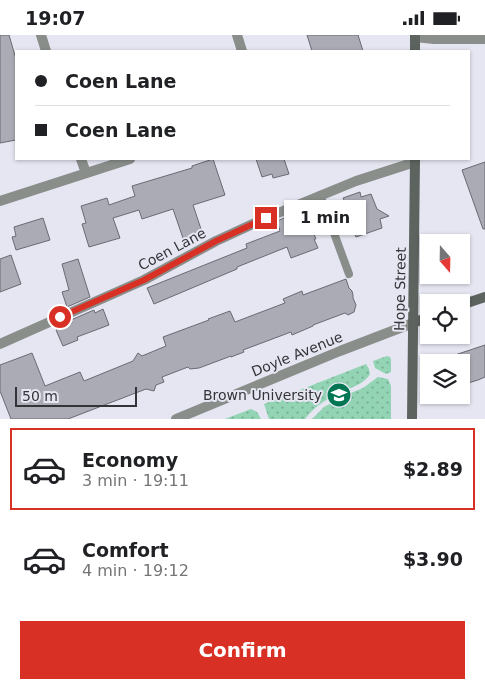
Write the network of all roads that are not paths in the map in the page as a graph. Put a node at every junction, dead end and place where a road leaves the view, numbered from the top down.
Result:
1 (41, 35) edge
2 (237, 35) edge
3 (415, 36) edge
4 (485, 39) edge
5 (46, 50) edge
6 (242, 50) edge
7 (415, 50) edge
8 (81, 160) edge
9 (127, 160) edge
10 (415, 160) edge
11 (86, 173) junction
12 (320, 195) junction
13 (0, 201) edge
14 (349, 275) dead end
15 (485, 297) edge
16 (470, 302) edge
17 (420, 320) edge
18 (413, 323) junction
19 (0, 344) edge
20 (176, 419) edge
21 (412, 419) edge

1 - 5 street
2 - 6 street
3 - 4 street
3 - 7 main road
8 - 11 street
9 - 11 street
10 - 12 street, Coen Lane
10 - 18 main road, Hope Street
11 - 13 street
12 - 14 lane
12 - 19 street, Coen Lane
15 - 16 main road
17 - 18 main road, Doyle Avenue
18 - 20 street, Doyle Avenue
18 - 21 main road, Hope Street

